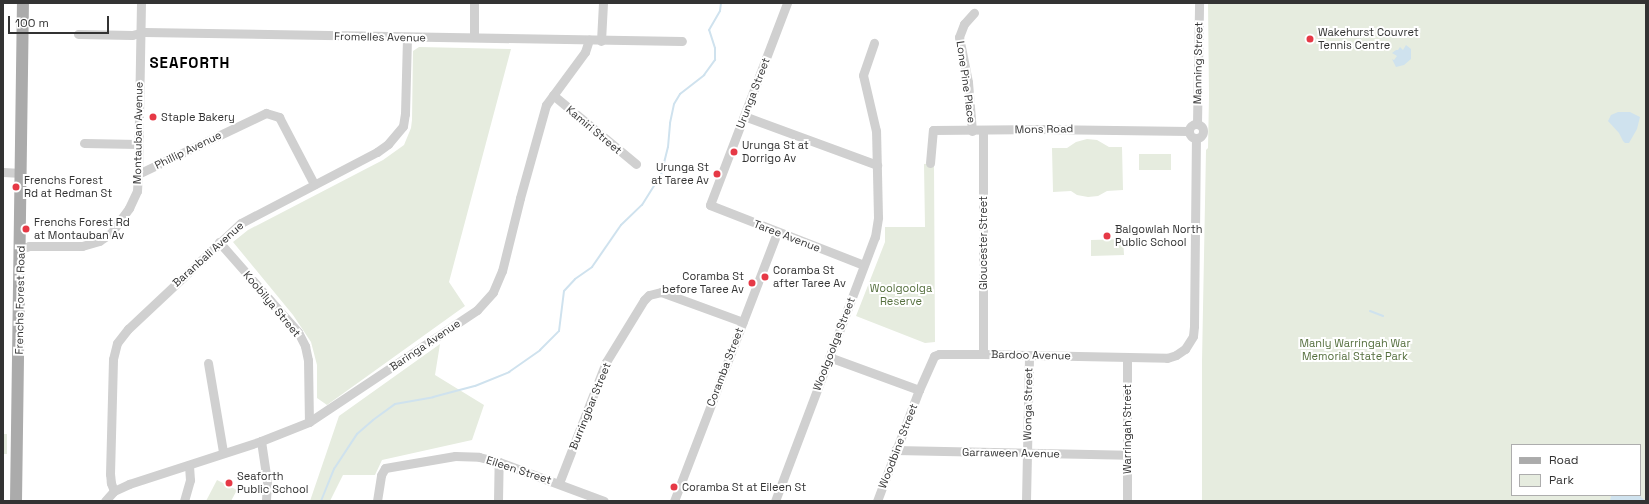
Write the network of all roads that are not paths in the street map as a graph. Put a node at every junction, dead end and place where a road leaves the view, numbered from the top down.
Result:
1 (23, 3) edge
2 (141, 3) edge
3 (474, 3) edge
4 (603, 3) edge
5 (787, 3) edge
6 (1199, 3) edge
7 (974, 13) dead end
8 (140, 32) junction
9 (78, 34) dead end
10 (474, 37) junction
11 (407, 38) junction
12 (589, 40) junction
13 (601, 41) junction
14 (682, 41) dead end
15 (874, 43) dead end
16 (552, 95) junction
17 (744, 116) junction
18 (1197, 124) junction
19 (1189, 130) junction
20 (972, 131) junction
21 (983, 131) junction
22 (1196, 138) junction
23 (84, 143) dead end
24 (138, 144) junction
25 (930, 163) dead end
26 (636, 164) dead end
27 (877, 165) junction
28 (3, 172) edge
29 (21, 173) junction
30 (138, 174) junction
31 (314, 184) junction
32 (710, 205) joint
33 (777, 232) junction
34 (219, 242) junction
35 (20, 249) junction
36 (864, 265) junction
37 (742, 322) junction
38 (983, 354) junction
39 (1029, 355) junction
40 (830, 357) junction
41 (1127, 357) junction
42 (208, 364) dead end
43 (919, 390) junction
44 (309, 422) junction
45 (261, 441) junction
46 (895, 450) junction
47 (224, 452) junction
48 (1027, 453) junction
49 (1127, 455) junction
50 (499, 462) junction
51 (189, 465) junction
52 (559, 483) junction
53 (114, 491) junction
54 (16, 501) edge
55 (105, 501) edge
56 (184, 501) edge
57 (266, 501) edge
58 (377, 501) edge
59 (498, 501) edge
60 (604, 501) edge
61 (674, 501) edge
62 (775, 501) edge
63 (877, 501) edge
64 (1026, 501) edge
65 (1127, 501) edge

1 - 29 main road, Frenchs Forest Road
2 - 8 street, Montauban Avenue
3 - 10 street
4 - 13 street
5 - 17 street, Urunga Street
6 - 18 street, Manning Street
7 - 20 street, Lone Pine Place
8 - 9 street, Fromelles Avenue
8 - 11 street, Fromelles Avenue
8 - 24 street, Montauban Avenue
10 - 11 street, Fromelles Avenue
10 - 12 street, Fromelles Avenue
11 - 31 street, Baranbali Avenue
12 - 13 street, Fromelles Avenue
12 - 16 street, Baringa Avenue
13 - 14 street, Fromelles Avenue
15 - 27 street, Woolgoolga Street
16 - 26 street, Kamiri Street
16 - 44 street, Baringa Avenue
17 - 27 street
17 - 32 street, Urunga Street
18 - 19 street
18 - 22 street
19 - 21 street, Mons Road
19 - 22 street
20 - 21 street, Mons Road
20 - 25 street, Mons Road
21 - 38 street, Gloucester Street
22 - 41 street, Bardoo Avenue
23 - 24 street
24 - 30 street, Montauban Avenue
27 - 36 street, Woolgoolga Street
28 - 29 street
29 - 35 main road, Frenchs Forest Road
30 - 31 street, Phillip Avenue
30 - 35 street, Montauban Avenue
31 - 34 street, Baranbali Avenue
32 - 33 street, Taree Avenue
33 - 36 street, Taree Avenue
33 - 37 street, Coramba Street
34 - 44 street, Koobilya Street
34 - 53 street, Baranbali Avenue
35 - 54 main road, Frenchs Forest Road
36 - 40 street, Woolgoolga Street
37 - 52 street, Burringbar Street
37 - 61 street, Coramba Street
38 - 39 street, Bardoo Avenue
38 - 43 street, Bardoo Avenue
39 - 41 street, Bardoo Avenue
39 - 48 street, Wonga Street
40 - 43 street
40 - 62 street, Woolgoolga Street
41 - 49 street, Warringah Street
42 - 47 street
43 - 46 street, Woodbine Street
44 - 45 street, Baringa Avenue
45 - 47 street, Baringa Avenue
45 - 57 street
46 - 48 street, Garraween Avenue
46 - 63 street, Woodbine Street
47 - 51 street, Baringa Avenue
48 - 49 street, Garraween Avenue
48 - 64 street, Wonga Street
49 - 65 street, Warringah Street
50 - 52 street, Eileen Street
50 - 58 street, Eileen Street
50 - 59 street
51 - 53 street, Baringa Avenue
51 - 56 street
52 - 60 street, Eileen Street
53 - 55 street, Baringa Avenue

